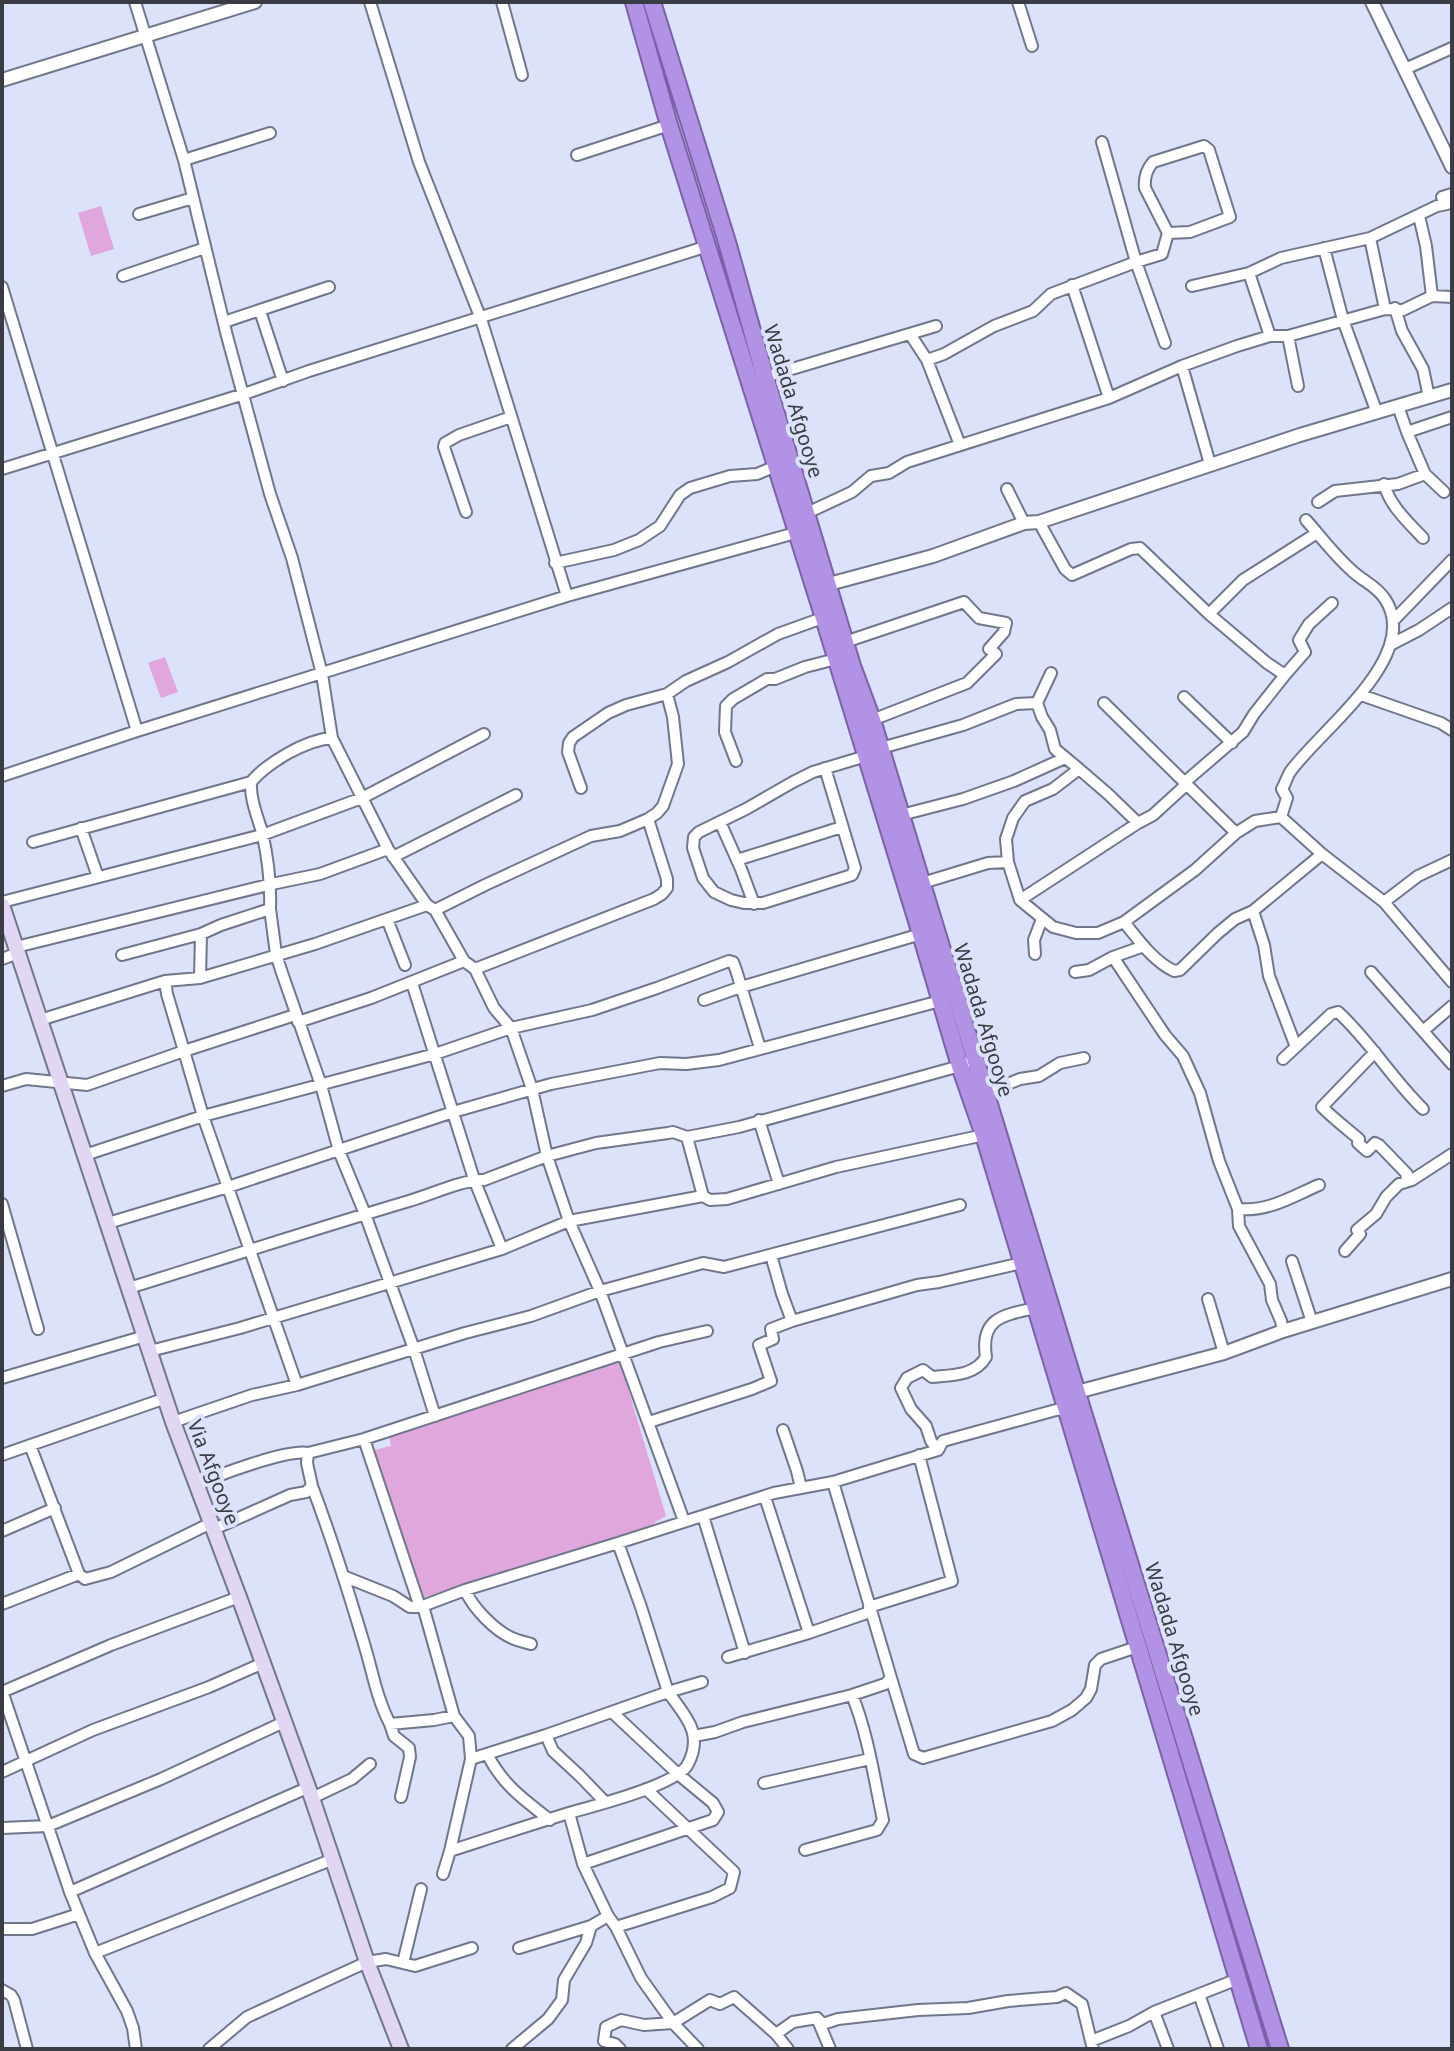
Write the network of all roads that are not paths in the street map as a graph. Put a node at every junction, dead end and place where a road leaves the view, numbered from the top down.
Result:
1 (135, 2) edge
2 (255, 2) edge
3 (370, 2) edge
4 (502, 2) edge
5 (634, 2) edge
6 (652, 2) edge
7 (1018, 2) edge
8 (1372, 2) edge
9 (146, 36) junction
10 (1032, 46) dead end
11 (1452, 48) edge
12 (1405, 69) junction
13 (522, 75) dead end
14 (2, 80) edge
15 (669, 125) junction
16 (270, 133) dead end
17 (1102, 142) dead end
18 (577, 155) dead end
19 (184, 160) junction
20 (1452, 167) edge
21 (1452, 194) edge
22 (193, 198) junction
23 (139, 214) dead end
24 (1419, 216) junction
25 (1168, 233) junction
26 (1370, 238) junction
27 (708, 246) junction
28 (205, 248) junction
29 (1324, 248) junction
30 (1136, 262) junction
31 (1249, 273) junction
32 (123, 276) dead end
33 (1072, 285) junction
34 (1192, 286) dead end
35 (2, 287) edge
36 (329, 287) dead end
37 (1432, 296) junction
38 (1452, 297) edge
39 (1390, 308) junction
40 (262, 317) dead end
41 (481, 319) junction
42 (1343, 320) junction
43 (224, 322) junction
44 (936, 326) dead end
45 (910, 334) junction
46 (1270, 336) junction
47 (1288, 336) junction
48 (1165, 343) dead end
49 (927, 360) junction
50 (1182, 366) junction
51 (765, 377) junction
52 (283, 381) junction
53 (1298, 386) dead end
54 (1452, 390) edge
55 (244, 394) junction
56 (1429, 397) junction
57 (1109, 398) junction
58 (1398, 406) junction
59 (1377, 413) junction
60 (511, 417) junction
61 (1452, 417) edge
62 (1407, 432) junction
63 (960, 445) junction
64 (54, 452) junction
65 (1210, 464) junction
66 (776, 466) junction
67 (2, 469) edge
68 (1425, 474) junction
69 (1384, 484) junction
70 (1007, 489) dead end
71 (1444, 492) dead end
72 (1318, 502) dead end
73 (466, 512) dead end
74 (1306, 520) dead end
75 (1039, 522) junction
76 (1024, 523) junction
77 (802, 524) junction
78 (1317, 533) junction
79 (1423, 538) dead end
80 (1452, 560) edge
81 (555, 563) junction
82 (829, 584) junction
83 (567, 596) junction
84 (1332, 603) dead end
85 (1452, 608) edge
86 (1209, 614) junction
87 (831, 615) junction
88 (1393, 621) junction
89 (845, 642) junction
90 (1390, 645) junction
91 (836, 659) junction
92 (1051, 673) dead end
93 (322, 674) junction
94 (1285, 675) junction
95 (667, 694) junction
96 (1361, 695) junction
97 (1184, 697) dead end
98 (1037, 703) junction
99 (1104, 703) dead end
100 (872, 720) junction
101 (1452, 730) edge
102 (137, 731) junction
103 (484, 734) dead end
104 (332, 738) junction
105 (1232, 743) junction
106 (873, 752) junction
107 (1065, 758) junction
108 (736, 761) dead end
109 (825, 768) junction
110 (1079, 769) junction
111 (2, 776) edge
112 (251, 782) junction
113 (1186, 783) junction
114 (581, 788) dead end
115 (516, 795) dead end
116 (362, 798) junction
117 (901, 815) junction
118 (1281, 817) junction
119 (648, 819) junction
120 (720, 822) junction
121 (1138, 823) junction
122 (842, 827) junction
123 (81, 828) junction
124 (1236, 833) junction
125 (262, 835) junction
126 (33, 842) dead end
127 (391, 853) junction
128 (1322, 854) junction
129 (737, 860) junction
130 (1452, 860) edge
131 (1008, 862) junction
132 (98, 877) junction
133 (272, 884) junction
134 (914, 886) junction
135 (1020, 900) junction
136 (1384, 902) junction
137 (2, 903) edge
138 (754, 904) junction
139 (431, 907) junction
140 (270, 909) junction
141 (1253, 911) junction
142 (387, 919) junction
143 (1042, 919) junction
144 (1124, 922) junction
145 (201, 934) junction
146 (921, 934) junction
147 (1144, 946) junction
148 (17, 950) junction
149 (276, 954) junction
150 (1035, 954) dead end
151 (122, 955) dead end
152 (1113, 957) junction
153 (2, 959) edge
154 (464, 961) junction
155 (405, 965) dead end
156 (475, 969) junction
157 (1075, 972) dead end
158 (1371, 972) dead end
159 (200, 978) junction
160 (165, 981) junction
161 (1452, 982) edge
162 (412, 983) junction
163 (741, 987) junction
164 (704, 1000) dead end
165 (940, 1001) junction
166 (1452, 1006) edge
167 (297, 1019) junction
168 (40, 1020) junction
169 (511, 1028) junction
170 (1423, 1031) junction
171 (1296, 1047) junction
172 (760, 1048) junction
173 (184, 1051) junction
174 (1375, 1052) junction
175 (435, 1054) junction
176 (1084, 1058) dead end
177 (1283, 1059) dead end
178 (967, 1063) junction
179 (1452, 1064) edge
180 (61, 1083) junction
181 (321, 1085) junction
182 (2, 1086) edge
183 (532, 1089) junction
184 (985, 1093) junction
185 (1423, 1109) dead end
186 (453, 1112) junction
187 (203, 1116) junction
188 (759, 1120) junction
189 (990, 1131) junction
190 (687, 1137) junction
191 (339, 1151) junction
192 (1452, 1154) edge
193 (85, 1155) junction
194 (547, 1156) junction
195 (474, 1179) junction
196 (1406, 1182) junction
197 (779, 1184) junction
198 (1319, 1185) dead end
199 (228, 1187) junction
200 (703, 1196) junction
201 (2, 1204) edge
202 (960, 1205) dead end
203 (1238, 1209) junction
204 (365, 1214) junction
205 (569, 1221) junction
206 (108, 1223) junction
207 (502, 1249) junction
208 (250, 1251) junction
209 (1345, 1251) dead end
210 (771, 1255) junction
211 (1292, 1261) dead end
212 (1022, 1263) junction
213 (1452, 1279) edge
214 (389, 1284) junction
215 (129, 1288) junction
216 (600, 1291) junction
217 (1208, 1299) dead end
218 (1036, 1308) junction
219 (272, 1317) junction
220 (792, 1321) junction
221 (1312, 1322) junction
222 (38, 1329) dead end
223 (707, 1331) dead end
224 (1283, 1331) junction
225 (145, 1336) junction
226 (414, 1349) junction
227 (150, 1351) junction
228 (624, 1353) junction
229 (1224, 1353) junction
230 (2, 1378) edge
231 (297, 1385) junction
232 (166, 1398) junction
233 (1072, 1402) junction
234 (435, 1416) junction
235 (173, 1422) junction
236 (649, 1422) junction
237 (783, 1430) dead end
238 (364, 1439) junction
239 (30, 1445) junction
240 (938, 1450) junction
241 (308, 1453) junction
242 (2, 1455) edge
243 (919, 1455) junction
244 (833, 1482) junction
245 (196, 1485) junction
246 (312, 1486) junction
247 (801, 1488) junction
248 (765, 1497) junction
249 (55, 1508) junction
250 (703, 1516) junction
251 (684, 1521) junction
252 (212, 1526) junction
253 (2, 1531) edge
254 (618, 1543) junction
255 (79, 1574) junction
256 (343, 1576) junction
257 (465, 1590) junction
258 (239, 1597) junction
259 (2, 1604) edge
260 (421, 1607) junction
261 (869, 1609) junction
262 (809, 1633) junction
263 (531, 1644) dead end
264 (1137, 1647) junction
265 (745, 1653) junction
266 (728, 1657) dead end
267 (263, 1663) junction
268 (891, 1678) junction
269 (702, 1682) dead end
270 (2, 1691) edge
271 (668, 1692) junction
272 (852, 1695) junction
273 (613, 1713) junction
274 (454, 1716) junction
275 (284, 1722) junction
276 (390, 1724) junction
277 (546, 1735) junction
278 (694, 1736) junction
279 (487, 1754) junction
280 (471, 1759) junction
281 (870, 1759) junction
282 (27, 1760) junction
283 (370, 1764) dead end
284 (2, 1772) edge
285 (678, 1774) junction
286 (764, 1783) dead end
287 (646, 1789) junction
288 (310, 1793) junction
289 (401, 1797) dead end
290 (605, 1802) junction
291 (569, 1813) junction
292 (550, 1820) junction
293 (48, 1826) junction
294 (2, 1828) edge
295 (688, 1829) junction
296 (805, 1850) dead end
297 (450, 1851) junction
298 (331, 1860) junction
299 (583, 1864) junction
300 (443, 1874) dead end
301 (421, 1889) dead end
302 (70, 1892) junction
303 (79, 1914) junction
304 (608, 1916) junction
305 (591, 1926) junction
306 (616, 1927) junction
307 (2, 1929) edge
308 (472, 1948) dead end
309 (519, 1948) dead end
310 (95, 1953) junction
311 (367, 1962) junction
312 (403, 1963) junction
313 (1238, 1979) junction
314 (2, 1990) edge
315 (1199, 1994) junction
316 (1154, 2012) junction
317 (817, 2018) junction
318 (673, 2023) junction
319 (776, 2034) junction
320 (1092, 2045) edge
321 (27, 2049) edge
322 (136, 2049) edge
323 (209, 2049) edge
324 (401, 2049) edge
325 (512, 2049) edge
326 (620, 2049) edge
327 (698, 2049) edge
328 (788, 2049) edge
329 (830, 2049) edge
330 (1168, 2049) edge
331 (1218, 2049) edge
332 (1259, 2049) edge
333 (1280, 2049) edge

1 - 9 street
2 - 9 street
3 - 41 street
4 - 13 street
5 - 15 highway, Wadada Afgooye
6 - 51 highway, Wadada Afgooye
7 - 10 street
8 - 12 street
9 - 14 street
9 - 19 street
11 - 12 street
12 - 20 street
15 - 18 street
15 - 27 highway, Wadada Afgooye
16 - 19 street
17 - 30 street
19 - 22 street
21 - 24 street
22 - 23 street
22 - 28 street
24 - 26 street
24 - 37 street
25 - 25 street
25 - 30 street
26 - 29 street
26 - 39 street
27 - 41 street
27 - 66 highway, Wadada Afgooye
28 - 32 street
28 - 43 street
29 - 31 street
29 - 42 street
30 - 33 street
30 - 48 street
31 - 34 street
31 - 46 street
33 - 49 street
33 - 57 street
35 - 64 street
36 - 43 street
37 - 38 street
37 - 39 street
39 - 42 street
39 - 56 street
40 - 52 street
41 - 52 street
41 - 60 street
42 - 47 street
42 - 59 street
43 - 55 street
44 - 45 street
45 - 49 street
45 - 51 street
46 - 47 street
46 - 50 street
47 - 53 street
49 - 63 street
50 - 57 street
50 - 65 street
51 - 77 highway, Wadada Afgooye
52 - 55 street
54 - 56 street
55 - 64 street
55 - 93 street
56 - 58 street
57 - 63 street
58 - 59 street
58 - 62 street
59 - 65 street
60 - 73 street
60 - 81 street
61 - 62 street
62 - 68 street
63 - 77 street
64 - 67 street
64 - 102 street
65 - 75 street
66 - 77 highway, Wadada Afgooye
66 - 81 street
68 - 69 street
68 - 71 street
69 - 72 street
69 - 79 street
70 - 76 street
74 - 78 street
75 - 76 street
75 - 86 street
76 - 82 street
77 - 82 highway, Wadada Afgooye
77 - 83 street
77 - 87 highway, Wadada Afgooye
78 - 86 street
78 - 88 street
80 - 88 street
81 - 83 street
82 - 87 highway, Wadada Afgooye
83 - 93 street
84 - 94 street
85 - 90 street
86 - 94 street
87 - 89 highway, Wadada Afgooye
87 - 91 highway, Wadada Afgooye
87 - 95 street
88 - 90 street
89 - 100 highway, Wadada Afgooye
89 - 100 street
90 - 96 street
91 - 106 highway, Wadada Afgooye
91 - 108 street
92 - 98 street
93 - 102 street
93 - 104 street
94 - 105 street
95 - 114 street
95 - 119 street
96 - 101 street
96 - 118 street
97 - 105 street
98 - 106 street
98 - 107 street
99 - 113 street
100 - 106 highway, Wadada Afgooye
102 - 111 street
103 - 116 street
104 - 112 street
104 - 116 street
105 - 113 street
106 - 109 street
106 - 117 highway, Wadada Afgooye
106 - 134 highway, Wadada Afgooye
107 - 110 street
107 - 117 street
109 - 120 street
109 - 122 street
110 - 121 street
110 - 131 street
112 - 123 street
112 - 125 street
113 - 121 street
113 - 124 street
115 - 127 street
116 - 125 street
116 - 127 street
117 - 134 highway, Wadada Afgooye
118 - 124 street
118 - 128 street
119 - 139 street
119 - 156 street
120 - 129 street
120 - 138 street
121 - 135 street
122 - 129 street
122 - 138 street
123 - 126 street
123 - 132 street
124 - 144 street
125 - 132 street
125 - 133 street
127 - 133 street
127 - 139 street
128 - 136 street
128 - 141 street
129 - 138 street
130 - 136 street
131 - 134 street
131 - 135 street
132 - 137 street
133 - 140 street
133 - 148 street
134 - 146 highway, Wadada Afgooye
134 - 178 highway, Wadada Afgooye
135 - 143 street
136 - 161 street
137 - 148 main road, Via Afgooye
139 - 142 street
139 - 154 street
140 - 145 street
140 - 149 street
141 - 147 street
141 - 171 street
142 - 149 street
142 - 155 street
143 - 144 street
143 - 150 street
144 - 147 street
145 - 151 street
145 - 159 street
146 - 163 street
146 - 165 highway, Wadada Afgooye
147 - 152 street
148 - 153 street
148 - 168 main road, Via Afgooye
149 - 159 street
149 - 167 street
152 - 157 street
152 - 203 street
154 - 156 street
154 - 162 street
156 - 169 street
158 - 170 street
159 - 160 street
160 - 168 street
160 - 173 street
162 - 167 street
162 - 175 street
163 - 164 street
163 - 169 street
163 - 172 street
165 - 172 street
165 - 178 highway, Wadada Afgooye
166 - 170 street
167 - 173 street
167 - 181 street
168 - 180 main road, Via Afgooye
169 - 175 street
169 - 183 street
170 - 179 street
171 - 174 street
171 - 177 street
172 - 183 street
173 - 180 street
173 - 187 street
174 - 185 street
174 - 196 street
175 - 181 street
175 - 186 street
176 - 184 street
178 - 184 highway, Wadada Afgooye
178 - 188 street
178 - 189 highway, Wadada Afgooye
180 - 182 street
180 - 193 main road, Via Afgooye
181 - 187 street
181 - 191 street
183 - 186 street
183 - 194 street
184 - 189 highway, Wadada Afgooye
186 - 191 street
186 - 195 street
187 - 193 street
187 - 199 street
188 - 190 street
188 - 197 street
189 - 197 street
189 - 212 highway, Wadada Afgooye
189 - 233 highway, Wadada Afgooye
190 - 194 street
190 - 200 street
191 - 199 street
191 - 204 street
192 - 196 street
193 - 206 main road, Via Afgooye
194 - 195 street
194 - 205 street
195 - 204 street
195 - 207 street
196 - 209 street
197 - 200 street
198 - 203 street
199 - 206 street
199 - 208 street
200 - 205 street
201 - 222 street
202 - 210 street
203 - 224 street
204 - 208 street
204 - 214 street
205 - 207 street
205 - 216 street
206 - 215 main road, Via Afgooye
207 - 214 street
208 - 215 street
208 - 219 street
210 - 216 street
210 - 220 street
211 - 221 street
212 - 218 highway, Wadada Afgooye
212 - 220 street
213 - 221 street
214 - 219 street
214 - 226 street
215 - 225 main road, Via Afgooye
216 - 226 street
216 - 228 street
217 - 229 street
218 - 233 highway, Wadada Afgooye
218 - 240 street
219 - 227 street
219 - 231 street
220 - 236 street
221 - 224 street
223 - 228 street
224 - 229 street
225 - 227 main road, Via Afgooye
225 - 230 street
226 - 231 street
226 - 234 street
227 - 232 main road, Via Afgooye
228 - 234 street
228 - 236 street
229 - 233 street
231 - 235 street
232 - 235 main road, Via Afgooye
232 - 239 street
233 - 240 street
233 - 264 highway, Wadada Afgooye
233 - 333 highway, Wadada Afgooye
234 - 238 street
235 - 245 main road, Via Afgooye
236 - 251 street
237 - 247 street
238 - 241 street
238 - 260 street
239 - 242 street
239 - 249 street
240 - 243 street
241 - 245 street
241 - 246 street
243 - 244 street
243 - 261 street
244 - 247 street
244 - 261 street
245 - 252 main road, Via Afgooye
246 - 252 street
246 - 256 street
247 - 248 street
248 - 250 street
248 - 262 street
249 - 253 street
249 - 255 street
250 - 251 street
250 - 265 street
251 - 254 street
252 - 255 street
252 - 258 main road, Via Afgooye
254 - 257 street
254 - 271 street
255 - 259 street
256 - 260 street
256 - 276 street
257 - 260 street
257 - 263 street
258 - 267 main road, Via Afgooye
258 - 270 street
260 - 274 street
261 - 262 street
261 - 268 street
262 - 265 street
264 - 268 street
264 - 313 highway, Wadada Afgooye
265 - 266 street
267 - 275 main road, Via Afgooye
267 - 282 street
268 - 272 street
269 - 271 street
270 - 282 street
271 - 273 street
271 - 278 street
272 - 278 street
272 - 281 street
273 - 277 street
273 - 285 street
274 - 276 street
274 - 280 street
275 - 288 main road, Via Afgooye
275 - 293 street
276 - 289 street
277 - 279 street
277 - 290 street
278 - 285 street
279 - 280 street
279 - 292 street
280 - 297 street
281 - 286 street
281 - 296 street
282 - 284 street
282 - 293 street
283 - 288 street
285 - 287 street
285 - 295 street
287 - 290 street
287 - 295 street
288 - 298 main road, Via Afgooye
288 - 302 street
290 - 291 street
291 - 292 street
291 - 299 street
292 - 297 street
293 - 294 street
293 - 302 street
295 - 299 street
295 - 306 street
297 - 300 street
298 - 310 street
298 - 311 main road, Via Afgooye
299 - 304 street
301 - 312 street
302 - 303 street
303 - 307 street
303 - 310 street
304 - 305 street
304 - 306 street
305 - 309 street
305 - 325 street
306 - 318 street
308 - 312 street
310 - 322 street
311 - 312 street
311 - 323 street
311 - 324 main road, Via Afgooye
313 - 315 street
313 - 332 highway, Wadada Afgooye
314 - 321 street
315 - 316 street
315 - 331 street
316 - 320 street
316 - 330 street
317 - 319 street
317 - 320 street
317 - 329 street
318 - 319 street
318 - 326 street
318 - 327 street
319 - 328 street

